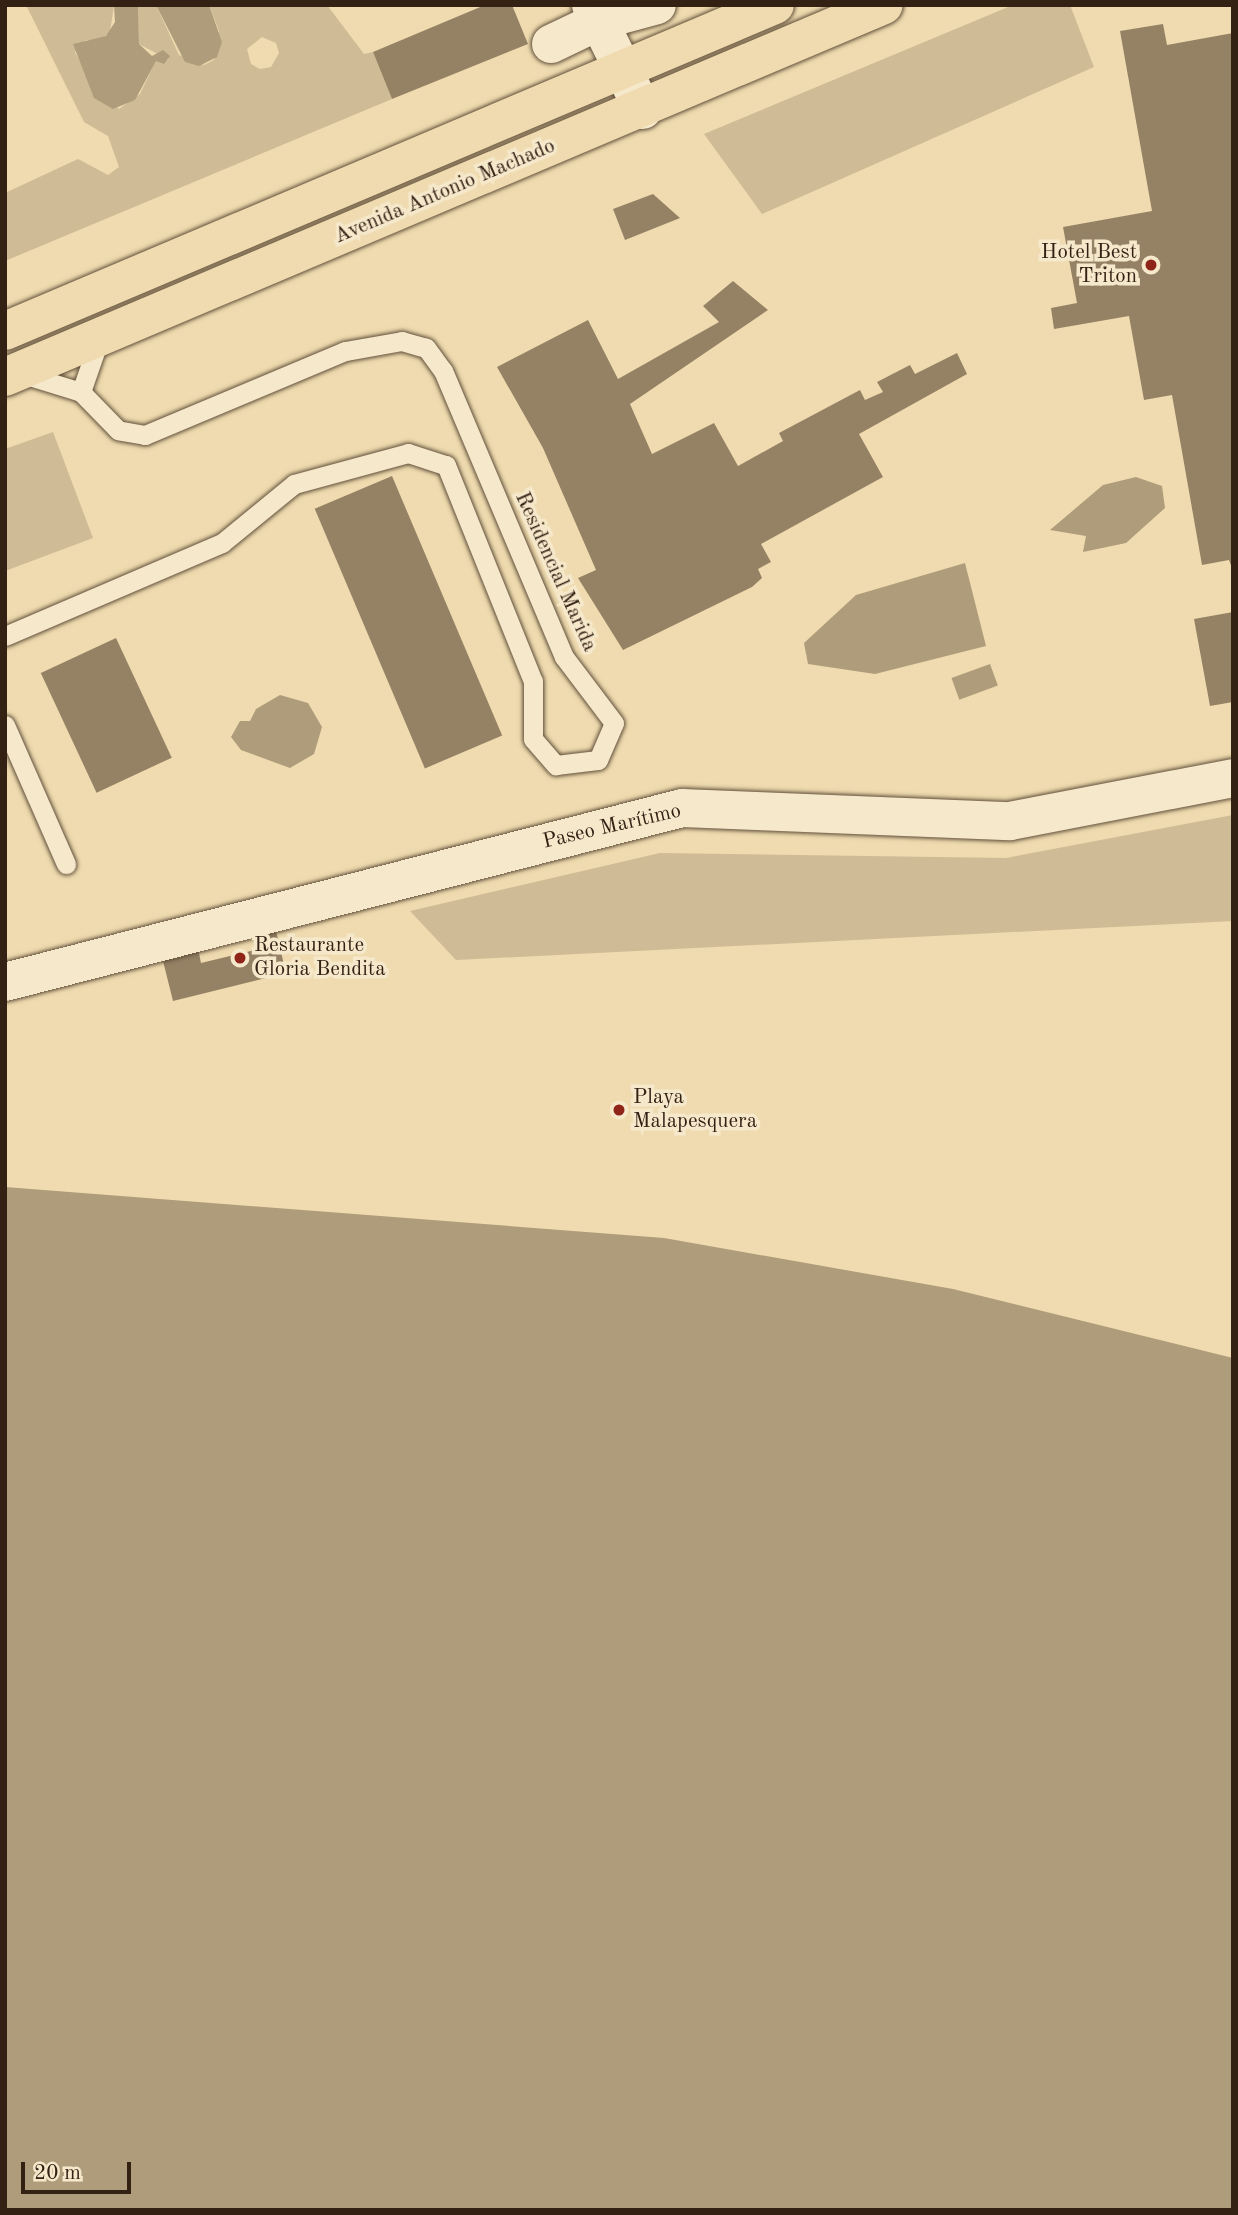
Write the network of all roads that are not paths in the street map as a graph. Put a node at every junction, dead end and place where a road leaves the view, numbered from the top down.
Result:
1 (657, 5) edge
2 (775, 5) edge
3 (884, 5) edge
4 (595, 13) edge
5 (551, 44) dead end
6 (625, 71) junction
7 (643, 110) junction
8 (5, 331) edge
9 (101, 337) junction
10 (11, 375) edge
11 (81, 392) junction
12 (5, 636) edge
13 (5, 725) edge
14 (1233, 778) edge
15 (66, 864) dead end
16 (5, 982) edge

1 - 4 street
2 - 6 main road, Avenida Antonio Machado
3 - 7 main road, Avenida Antonio Machado
4 - 5 street
4 - 6 street
6 - 7 street
6 - 8 main road, Avenida Antonio Machado
7 - 9 main road, Avenida Antonio Machado
9 - 10 main road, Avenida Antonio Machado
9 - 11 lane
10 - 11 lane, Residencial Marida
11 - 12 lane, Residencial Marida
13 - 15 lane
14 - 16 street, Paseo Marítimo

